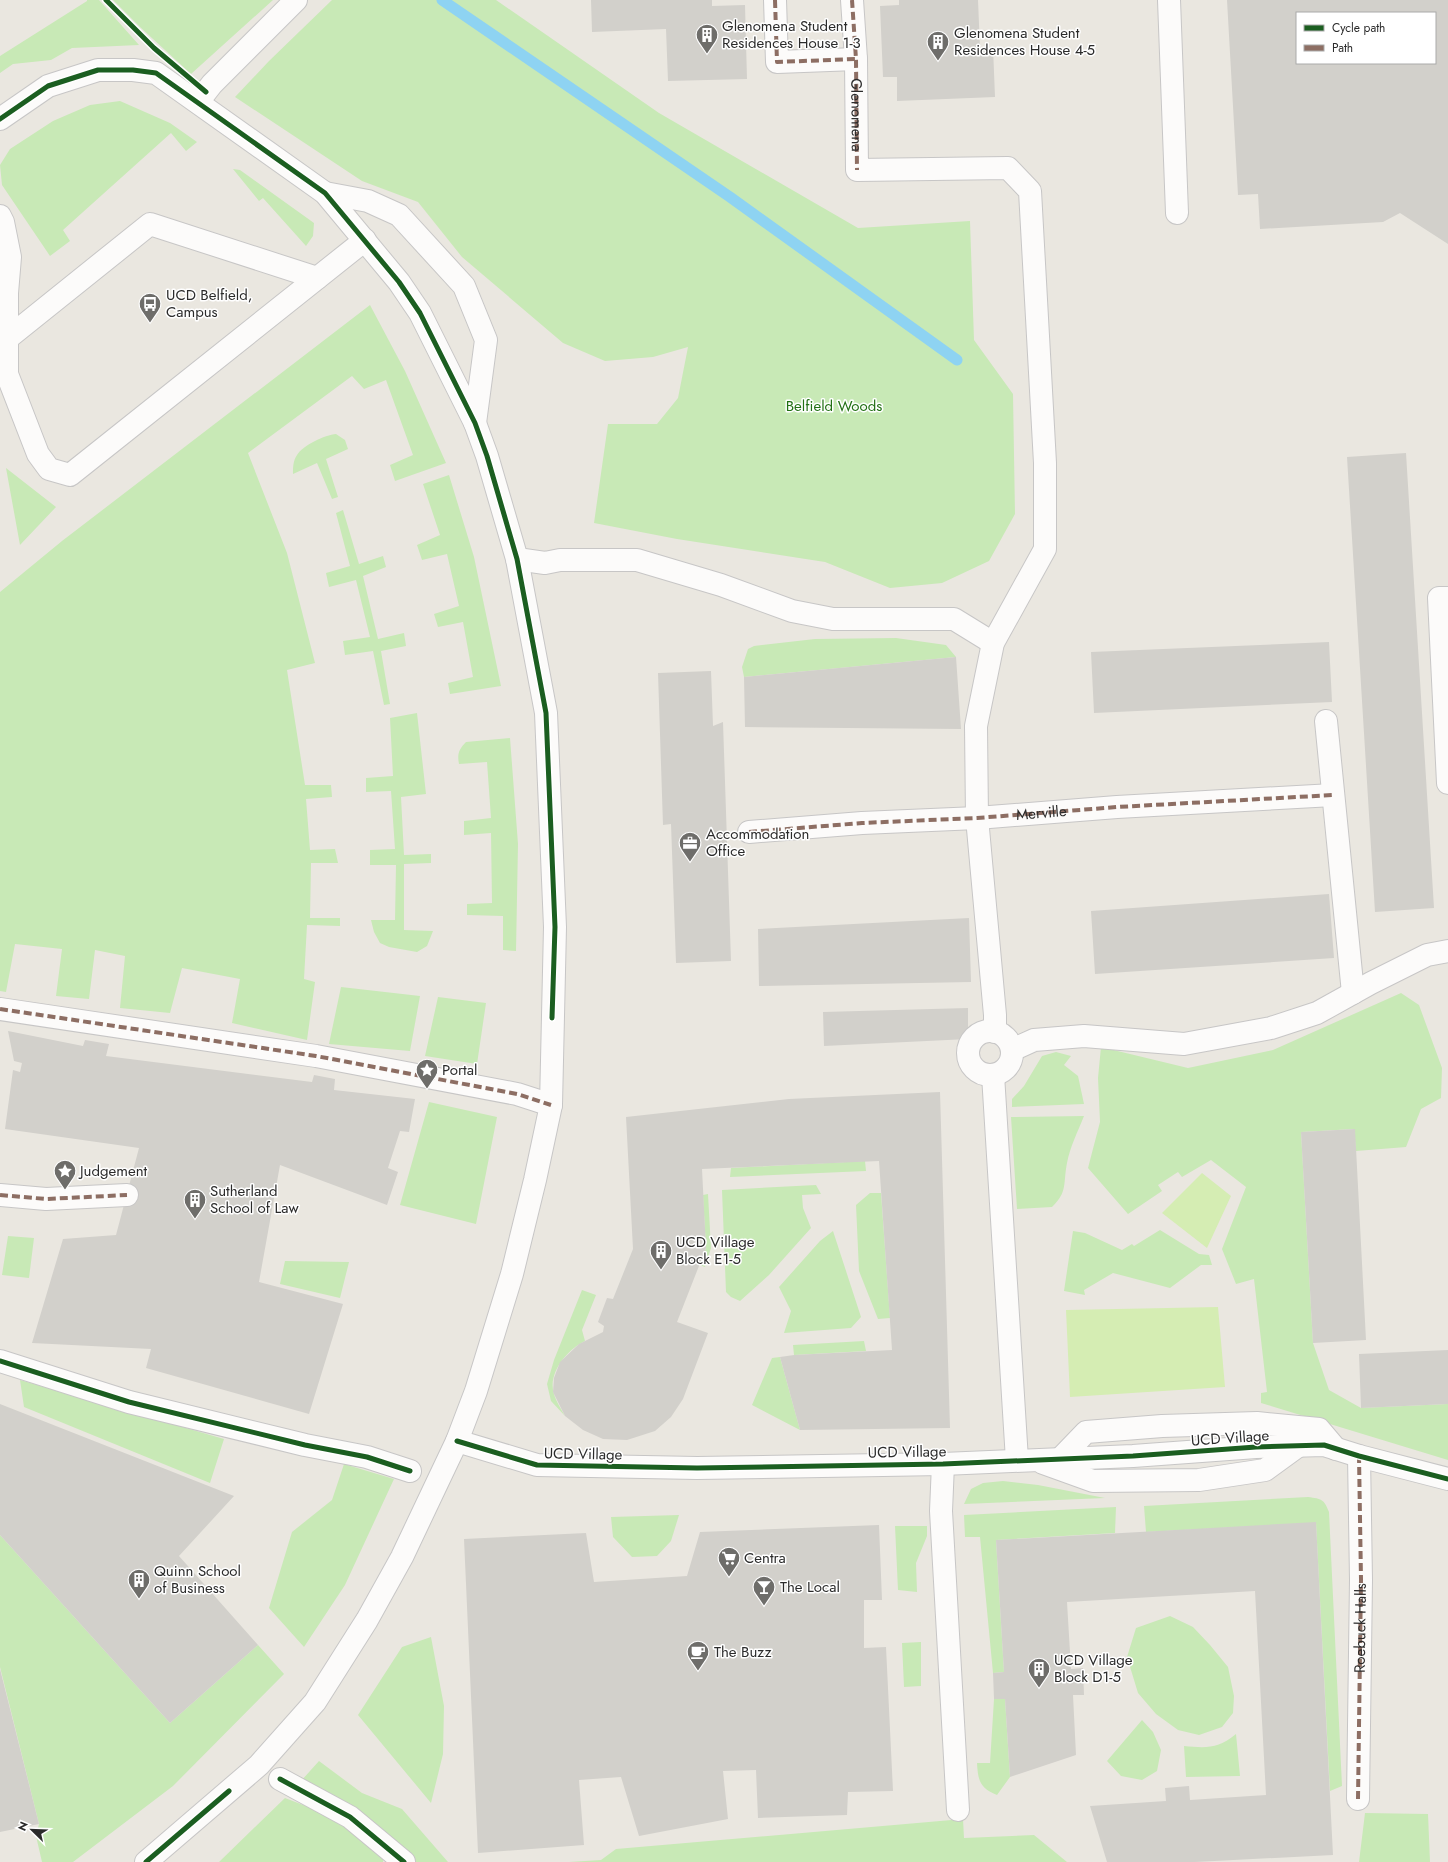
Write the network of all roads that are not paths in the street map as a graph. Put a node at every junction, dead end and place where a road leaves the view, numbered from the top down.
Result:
1 (296, 0) edge
2 (775, 0) edge
3 (852, 0) edge
4 (1169, 0) edge
5 (856, 59) junction
6 (198, 102) junction
7 (0, 119) edge
8 (325, 193) junction
9 (1177, 213) dead end
10 (0, 216) edge
11 (365, 240) junction
12 (317, 278) junction
13 (8, 338) junction
14 (475, 423) junction
15 (517, 559) junction
16 (1448, 598) edge
17 (993, 643) junction
18 (1326, 721) dead end
19 (1448, 783) edge
20 (1333, 795) junction
21 (977, 818) junction
22 (749, 832) dead end
23 (1448, 951) edge
24 (1353, 993) junction
25 (0, 1009) edge
26 (996, 1032) junction
27 (1012, 1050) junction
28 (993, 1075) junction
29 (551, 1105) junction
30 (0, 1195) edge
31 (127, 1195) dead end
32 (0, 1361) edge
33 (457, 1441) junction
34 (1298, 1446) junction
35 (1336, 1449) junction
36 (1359, 1456) junction
37 (1061, 1458) junction
38 (1026, 1460) junction
39 (943, 1464) junction
40 (410, 1471) dead end
41 (1448, 1479) edge
42 (280, 1779) dead end
43 (1358, 1799) dead end
44 (958, 1810) dead end
45 (147, 1862) edge
46 (404, 1862) edge

1 - 6 street
2 - 5 street, Glenomena
3 - 5 street, Glenomena
4 - 9 street
5 - 17 street, Glenomena
6 - 7 street
6 - 8 street
8 - 11 street
8 - 14 street
10 - 13 street
11 - 12 street
11 - 14 street
12 - 13 street
12 - 13 street
14 - 15 street
15 - 17 street
15 - 29 street
16 - 19 street
17 - 21 street
18 - 20 street
20 - 21 street, Merville
20 - 24 street
21 - 22 street, Merville
21 - 26 street
23 - 24 street
24 - 27 street
25 - 29 street
26 - 27 street
26 - 28 street
27 - 28 street
28 - 38 street
29 - 33 street
30 - 31 street
32 - 40 street
33 - 39 street, UCD Village
33 - 45 street
34 - 35 street, UCD Village
34 - 37 street, UCD Village
34 - 38 street, UCD Village
35 - 36 street, UCD Village
35 - 37 street, UCD Village
36 - 41 street, UCD Village
36 - 43 street, Roebuck Halls
37 - 38 street, UCD Village
38 - 39 street, UCD Village
39 - 44 street, UCD Village
42 - 46 street

